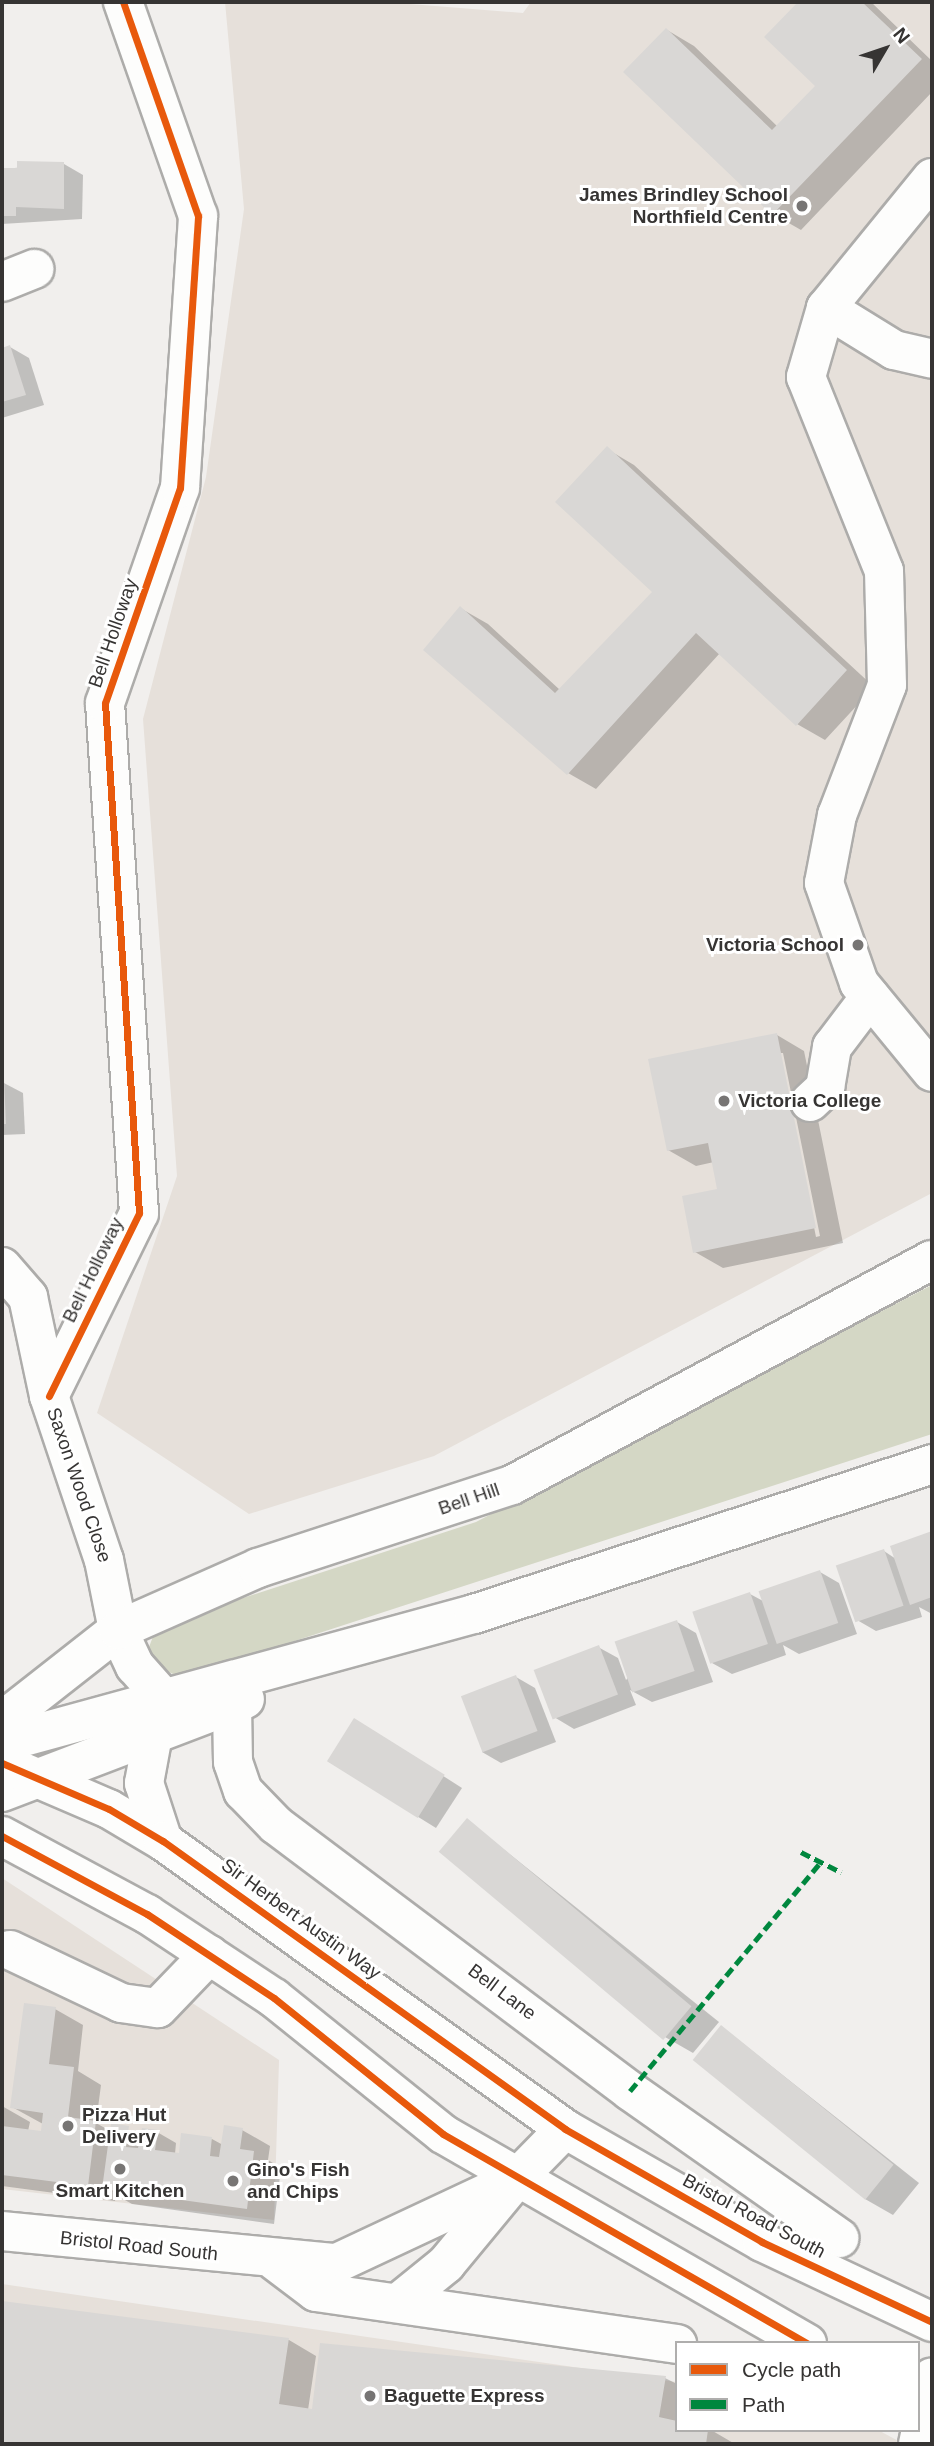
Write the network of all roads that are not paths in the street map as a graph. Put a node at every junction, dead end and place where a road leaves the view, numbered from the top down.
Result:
1 (123, 2) edge
2 (932, 178) edge
3 (826, 308) junction
4 (932, 359) edge
5 (870, 997) junction
6 (932, 1072) edge
7 (810, 1102) dead end
8 (932, 1260) edge
9 (2, 1267) edge
10 (49, 1396) junction
11 (932, 1464) edge
12 (118, 1630) junction
13 (372, 1644) junction
14 (166, 1701) junction
15 (232, 1705) junction
16 (2, 1720) edge
17 (152, 1740) junction
18 (2, 1743) edge
19 (2, 1763) edge
20 (38, 1776) junction
21 (2, 1792) edge
22 (2, 1836) edge
23 (163, 1841) junction
24 (10, 1950) dead end
25 (209, 1955) junction
26 (565, 2129) junction
27 (516, 2179) junction
28 (2, 2231) edge
29 (839, 2238) dead end
30 (275, 2261) junction
31 (398, 2303) junction
32 (932, 2322) edge
33 (803, 2341) edge
34 (675, 2344) edge
35 (928, 2391) edge
36 (918, 2444) edge

1 - 10 main road, Bell Holloway
2 - 3 main road
3 - 4 main road
3 - 5 main road
5 - 6 main road
5 - 7 main road
8 - 12 main road, Bell Hill
9 - 10 main road, Saxon Wood Close
10 - 12 main road, Saxon Wood Close
11 - 13 main road
12 - 14 main road, Saxon Wood Close
12 - 16 main road, Bell Hill
13 - 14 main road
13 - 15 main road
14 - 18 main road
15 - 17 main road
15 - 29 main road, Bell Lane
17 - 20 main road
17 - 23 main road
19 - 20 main road, Sir Herbert Austin Way
20 - 21 main road
20 - 23 main road, Sir Herbert Austin Way
22 - 25 main road
23 - 26 main road, Sir Herbert Austin Way
24 - 25 main road
25 - 27 main road
26 - 27 main road
26 - 32 main road, Bristol Road South
27 - 30 main road, Bristol Road South
27 - 31 main road
27 - 33 main road
28 - 30 main road, Bristol Road South
30 - 31 main road
31 - 34 main road
35 - 36 main road

